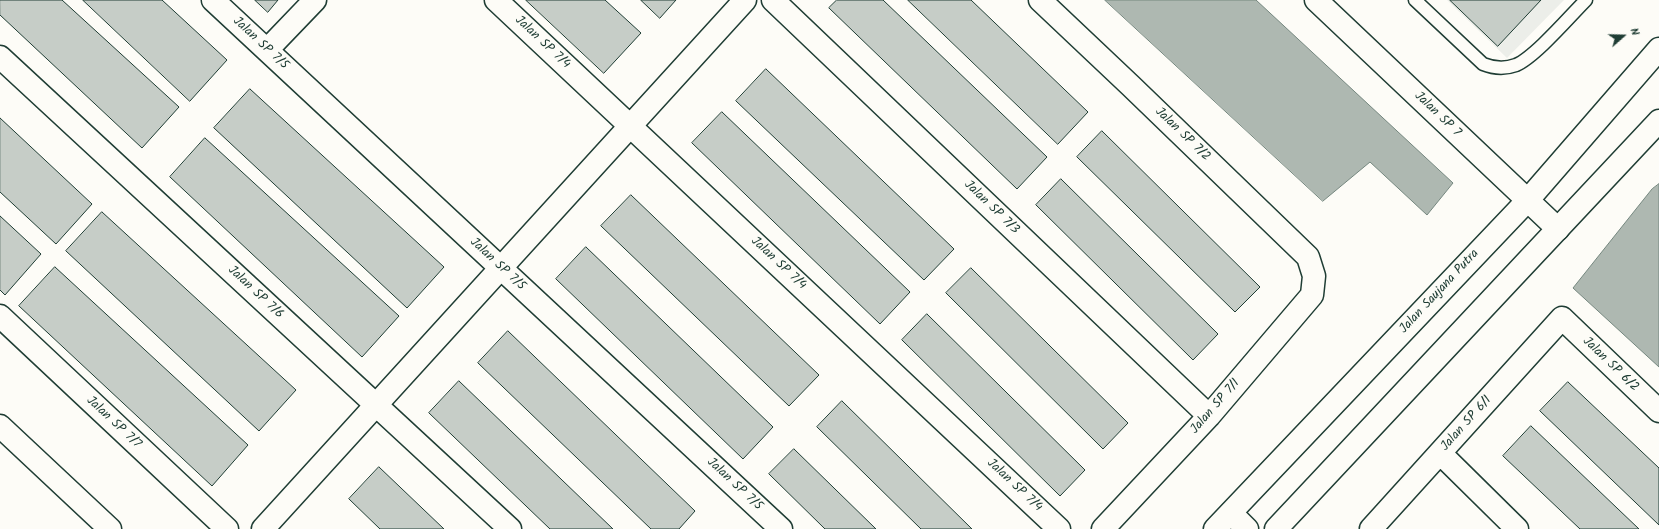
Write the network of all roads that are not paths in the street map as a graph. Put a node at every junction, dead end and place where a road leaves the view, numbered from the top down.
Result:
1 (214, 0) edge
2 (315, 0) edge
3 (496, 0) edge
4 (744, 0) edge
5 (773, 0) edge
6 (1040, 0) edge
7 (1316, 0) edge
8 (1415, 0) edge
9 (1586, 0) edge
10 (1659, 49) edge
11 (267, 50) junction
12 (0, 57) edge
13 (1659, 121) edge
14 (630, 126) junction
15 (1527, 201) junction
16 (1558, 229) junction
17 (501, 268) junction
18 (1314, 276) joint
19 (0, 316) edge
20 (1562, 318) joint
21 (376, 405) junction
22 (1659, 411) edge
23 (1209, 416) junction
24 (0, 426) edge
25 (1440, 453) junction
26 (1231, 513) junction
27 (110, 529) edge
28 (227, 529) edge
29 (263, 529) edge
30 (510, 529) edge
31 (781, 529) edge
32 (1059, 529) edge
33 (1103, 529) edge
34 (1215, 529) edge
35 (1247, 529) edge
36 (1276, 529) edge
37 (1371, 529) edge
38 (1517, 529) edge

1 - 11 street, Jalan SP 7/5
2 - 11 street
3 - 14 street, Jalan SP 7/4
4 - 14 street
5 - 23 street, Jalan SP 7/3
6 - 18 street, Jalan SP 7/2
7 - 15 street, Jalan SP 7
8 - 9 lane
10 - 15 street, Jalan Saujana Putra
11 - 17 street, Jalan SP 7/5
12 - 21 street, Jalan SP 7/6
13 - 16 street
14 - 17 street
14 - 32 street, Jalan SP 7/4
15 - 16 street, Jalan SP 7
15 - 26 street, Jalan Saujana Putra
16 - 36 street
17 - 21 street
17 - 31 street, Jalan SP 7/5
18 - 23 street, Jalan SP 7/1
19 - 28 street, Jalan SP 7/7
20 - 22 street, Jalan SP 6/2
20 - 25 street, Jalan SP 6/1
21 - 29 street
21 - 30 street, Jalan SP 7/6
23 - 33 street, Jalan SP 7/1
24 - 27 street
25 - 37 street, Jalan SP 6/1
25 - 38 street
26 - 34 street, Jalan Saujana Putra
26 - 35 street

